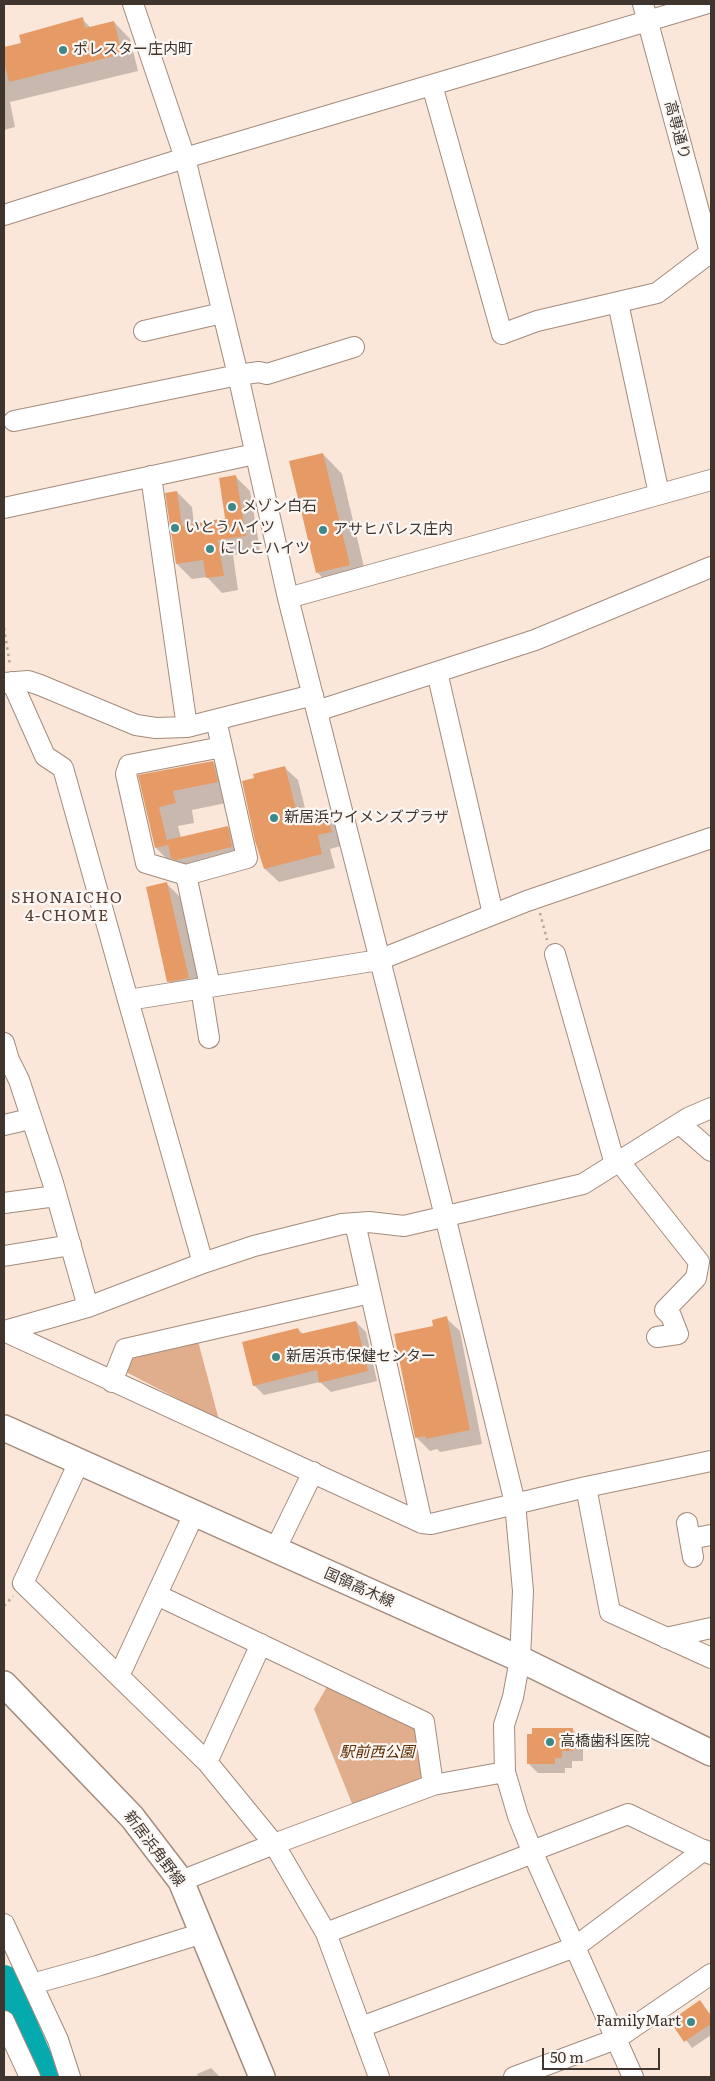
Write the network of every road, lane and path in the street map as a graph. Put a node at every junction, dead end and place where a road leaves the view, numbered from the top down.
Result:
1 (133, 4) edge
2 (705, 4) edge
3 (645, 12) edge
4 (432, 85) junction
5 (184, 158) junction
6 (4, 216) edge
7 (711, 253) edge
8 (618, 303) junction
9 (222, 312) junction
10 (144, 331) dead end
11 (354, 347) dead end
12 (238, 375) junction
13 (14, 421) dead end
14 (255, 454) junction
15 (150, 476) junction
16 (711, 480) edge
17 (659, 494) junction
18 (4, 508) edge
19 (711, 567) edge
20 (288, 598) junction
21 (4, 628) edge
22 (438, 672) junction
23 (8, 682) edge
24 (315, 703) junction
25 (216, 720) junction
26 (187, 727) junction
27 (222, 746) junction
28 (711, 838) edge
29 (186, 875) junction
30 (536, 898) junction
31 (493, 914) junction
32 (555, 954) joint
33 (379, 960) junction
34 (205, 987) junction
35 (128, 1000) junction
36 (209, 1038) dead end
37 (4, 1043) edge
38 (711, 1108) edge
39 (30, 1119) junction
40 (680, 1124) junction
41 (4, 1125) edge
42 (711, 1151) edge
43 (617, 1162) junction
44 (56, 1196) junction
45 (4, 1203) edge
46 (445, 1216) junction
47 (355, 1223) junction
48 (71, 1245) junction
49 (4, 1256) edge
50 (203, 1263) junction
51 (704, 1283) edge
52 (370, 1293) junction
53 (88, 1307) junction
54 (4, 1331) edge
55 (657, 1337) dead end
56 (112, 1382) junction
57 (4, 1428) edge
58 (711, 1461) edge
59 (79, 1462) junction
60 (313, 1472) junction
61 (586, 1487) junction
62 (515, 1503) junction
63 (194, 1514) junction
64 (422, 1523) junction
65 (711, 1535) edge
66 (690, 1539) dead end
67 (275, 1550) junction
68 (157, 1595) junction
69 (711, 1628) edge
70 (666, 1638) junction
71 (261, 1644) junction
72 (711, 1658) edge
73 (520, 1659) junction
74 (119, 1676) junction
75 (4, 1684) edge
76 (711, 1752) edge
77 (207, 1762) junction
78 (505, 1772) junction
79 (433, 1785) junction
80 (274, 1844) junction
81 (533, 1852) junction
82 (708, 1852) edge
83 (182, 1881) junction
84 (4, 1924) edge
85 (203, 1933) junction
86 (326, 1933) junction
87 (575, 1947) junction
88 (711, 1974) edge
89 (32, 1984) junction
90 (4, 2021) edge
91 (361, 2027) junction
92 (616, 2038) junction
93 (30, 2077) edge
94 (70, 2077) edge
95 (262, 2077) edge
96 (379, 2077) edge
97 (514, 2077) edge
98 (633, 2077) edge

1 - 5 street
2 - 3 street
3 - 4 street
3 - 7 street, 高専通り
4 - 5 street
4 - 8 street
5 - 6 street
5 - 9 street
7 - 8 street
8 - 17 street
9 - 10 street
9 - 12 street
11 - 12 street
12 - 13 street
12 - 14 street
14 - 15 street
14 - 20 street
15 - 18 street
15 - 26 street
16 - 17 street
17 - 20 street
19 - 22 street
20 - 24 street
21 - 23 path
22 - 24 street
22 - 31 street
23 - 26 street
23 - 35 street
24 - 25 street
24 - 33 street
25 - 26 street
25 - 27 street
27 - 29 street
27 - 29 street
28 - 30 street
29 - 34 street
30 - 31 street
30 - 32 path
31 - 33 street
32 - 43 street
33 - 34 street
33 - 46 street
34 - 35 street
34 - 36 street
35 - 50 street
37 - 39 street
38 - 40 street
39 - 41 street
39 - 44 street
40 - 42 street
40 - 43 street
43 - 46 street
43 - 51 street
44 - 45 street
44 - 48 street
46 - 47 street
46 - 62 street
47 - 50 street
47 - 52 street
48 - 49 street
48 - 53 street
50 - 53 street
51 - 55 street
52 - 56 street
52 - 64 street
53 - 54 street
54 - 56 street
56 - 60 street
57 - 59 main road, 国領高木線
58 - 61 street
59 - 63 main road, 国領高木線
59 - 74 street
60 - 64 street
60 - 67 street
61 - 62 street
61 - 70 street
62 - 64 street
62 - 73 street
63 - 67 main road, 国領高木線
63 - 68 street
65 - 66 street
67 - 73 main road, 国領高木線
68 - 71 street
68 - 74 street
69 - 70 street
70 - 72 street
71 - 77 street
71 - 79 street
73 - 76 main road, 国領高木線
73 - 78 street
74 - 77 street
75 - 83 main road, 新居浜角野線
77 - 80 street
78 - 79 street
78 - 81 street
79 - 80 street
80 - 83 street
80 - 86 street
81 - 82 street
81 - 86 street
81 - 87 street
82 - 87 street
83 - 85 main road, 新居浜角野線
84 - 89 street
85 - 89 street
85 - 95 main road, 新居浜角野線
86 - 91 street
87 - 91 street
87 - 92 street
88 - 92 street
89 - 94 street
90 - 93 street
91 - 96 street
92 - 97 street
92 - 98 street

